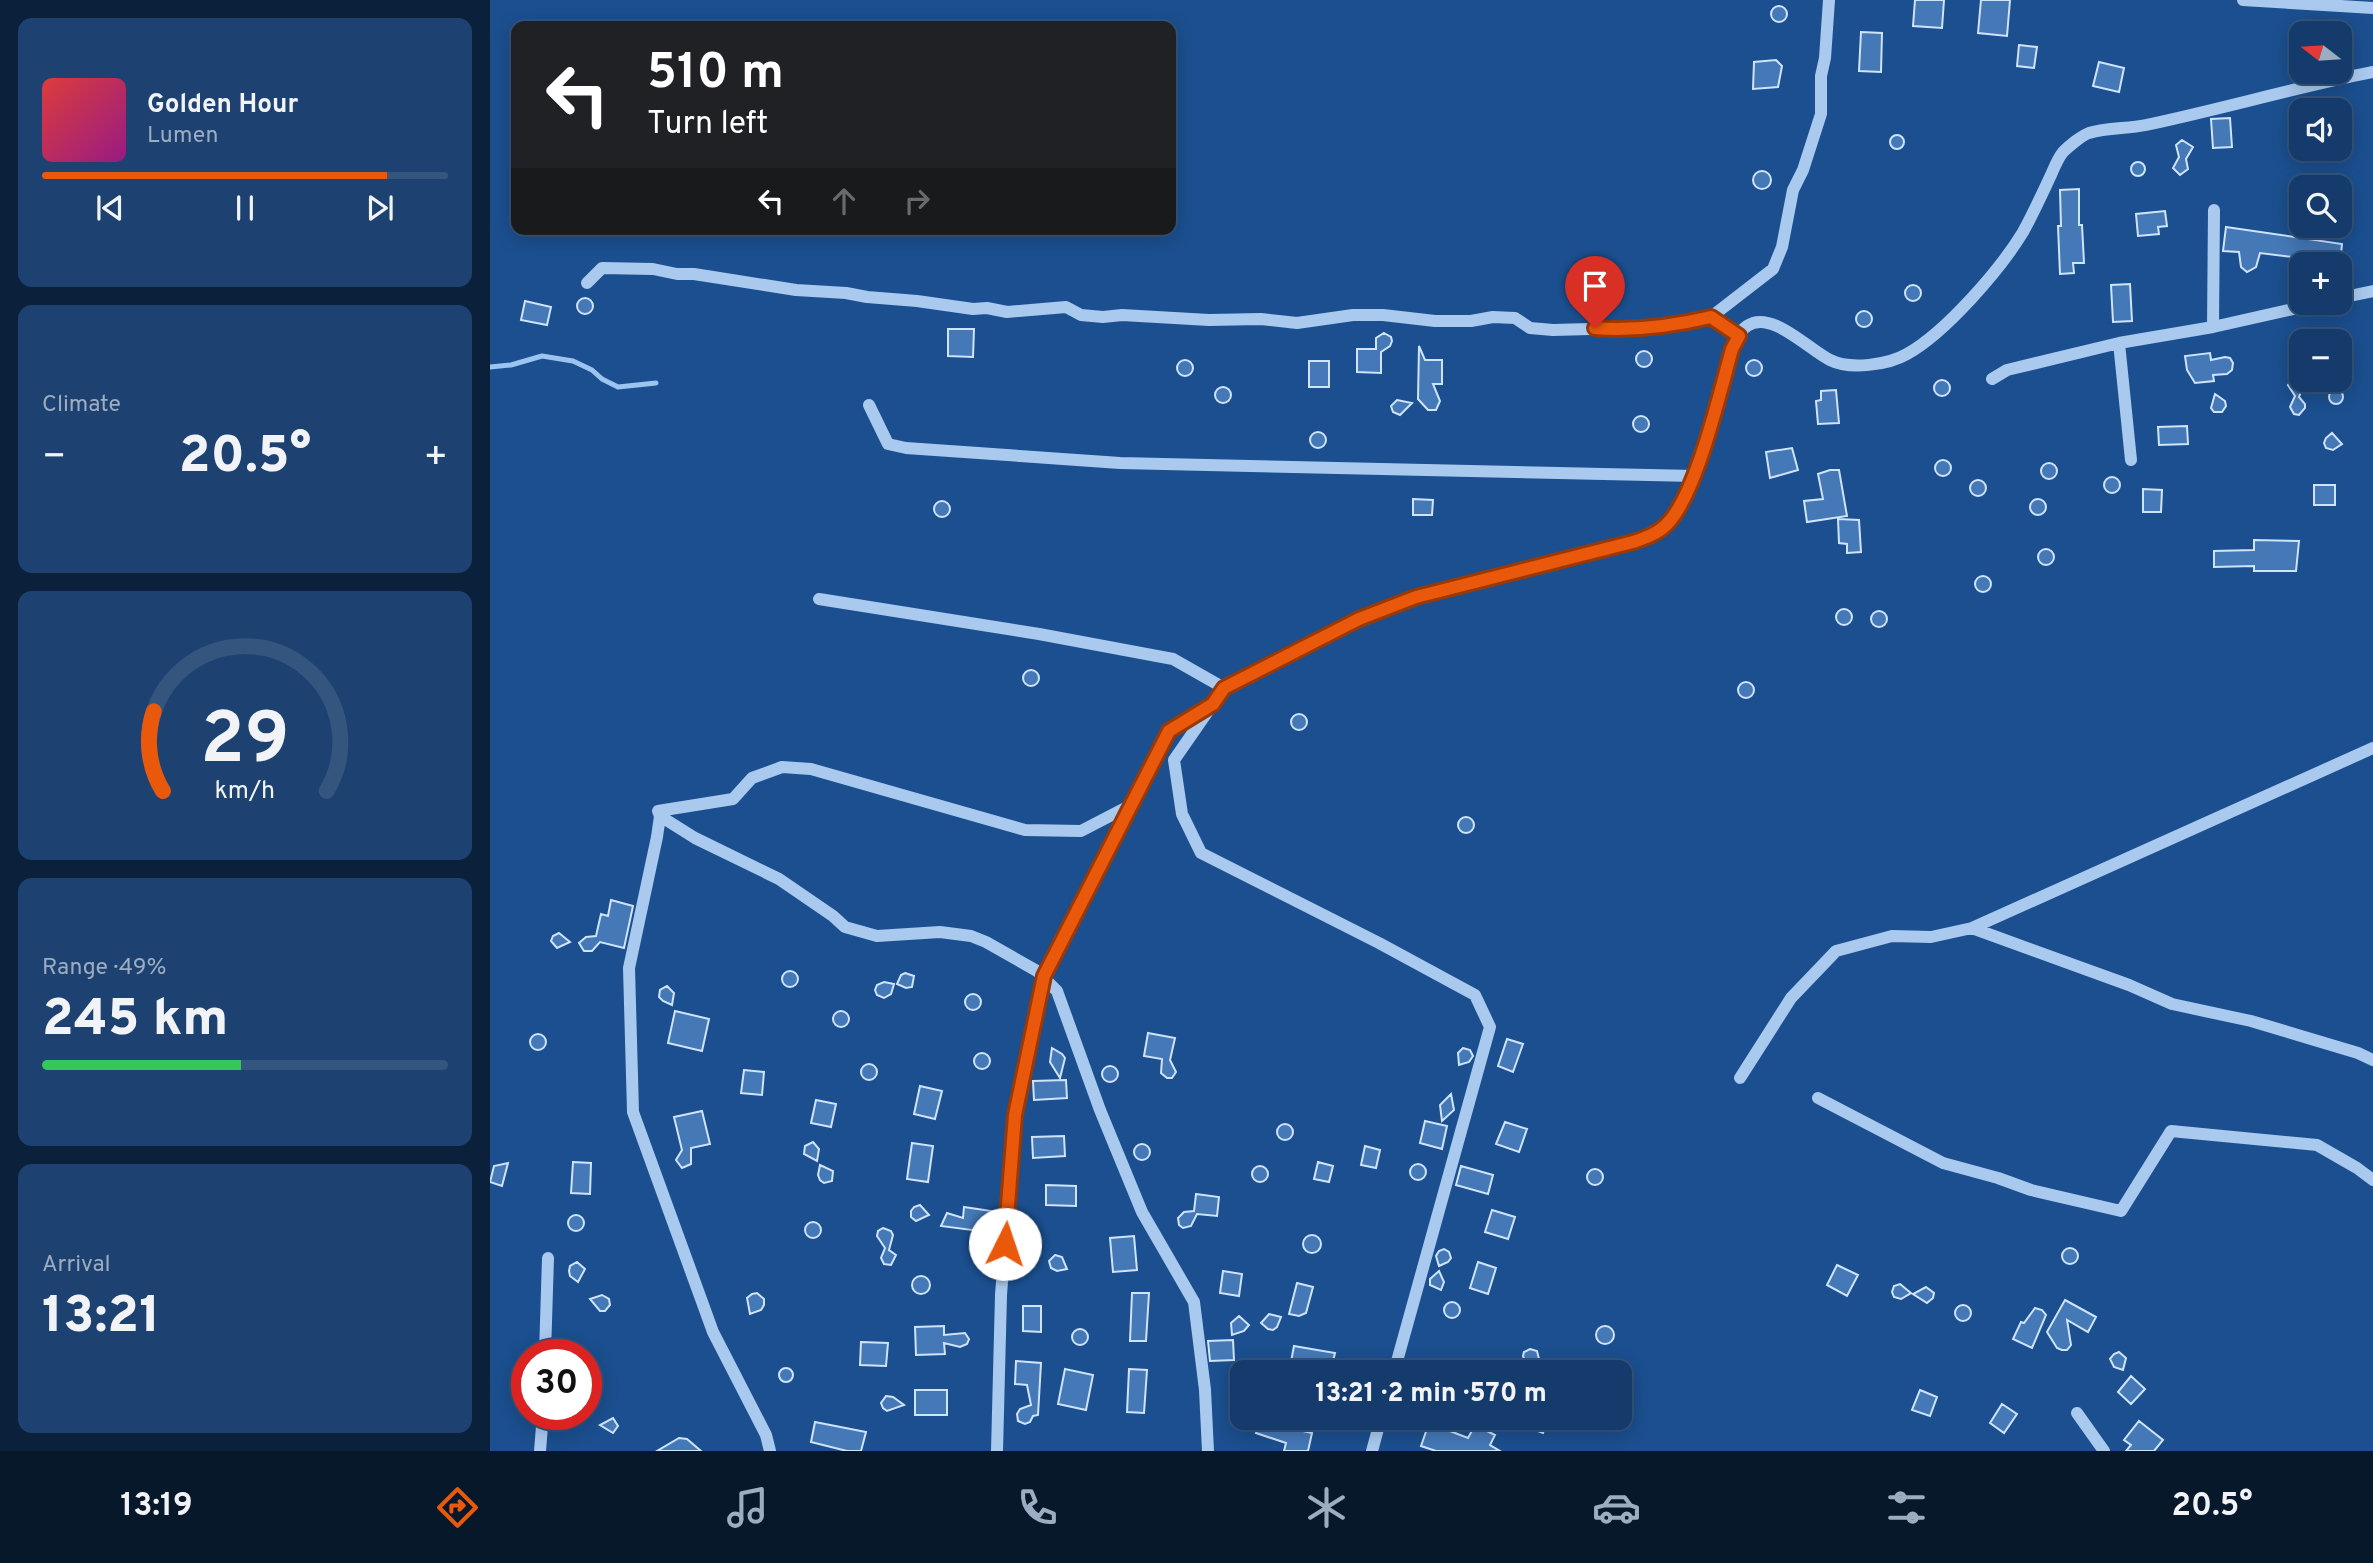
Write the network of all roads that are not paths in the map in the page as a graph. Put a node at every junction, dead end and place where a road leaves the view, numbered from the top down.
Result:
1 (1829, 0) edge
2 (2243, 0) edge
3 (2373, 8) edge
4 (2373, 72) edge
5 (2214, 210) dead end
6 (587, 283) dead end
7 (2373, 291) edge
8 (2352, 295) edge
9 (2289, 310) edge
10 (1711, 317) junction
11 (2213, 327) junction
12 (1739, 336) junction
13 (2119, 343) junction
14 (1992, 379) dead end
15 (869, 405) dead end
16 (2131, 460) dead end
17 (1694, 476) junction
18 (819, 599) dead end
19 (1224, 688) junction
20 (1213, 704) junction
21 (2373, 748) edge
22 (1133, 804) junction
23 (658, 812) junction
24 (1972, 928) junction
25 (1044, 976) junction
26 (2373, 1060) edge
27 (1740, 1078) dead end
28 (1818, 1098) dead end
29 (2373, 1180) edge
30 (548, 1258) dead end
31 (545, 1339) edge
32 (1397, 1360) edge
33 (2077, 1413) dead end
34 (542, 1430) edge
35 (1378, 1430) edge
36 (540, 1451) edge
37 (770, 1451) edge
38 (996, 1451) edge
39 (1208, 1451) edge
40 (1372, 1451) edge
41 (2104, 1451) edge

1 - 10 street
2 - 3 street
4 - 12 street
5 - 11 street
6 - 10 street
7 - 8 street
9 - 11 street
10 - 12 street
11 - 13 street
12 - 17 street
13 - 14 street
13 - 16 street
15 - 17 street
17 - 19 street
18 - 19 street
19 - 20 street
20 - 22 street
20 - 32 street
21 - 24 street
22 - 23 street
22 - 25 street
23 - 25 street
23 - 37 street
24 - 26 street
24 - 27 street
25 - 38 street
25 - 39 street
28 - 29 street
30 - 31 street
33 - 41 street
34 - 36 street
35 - 40 street

